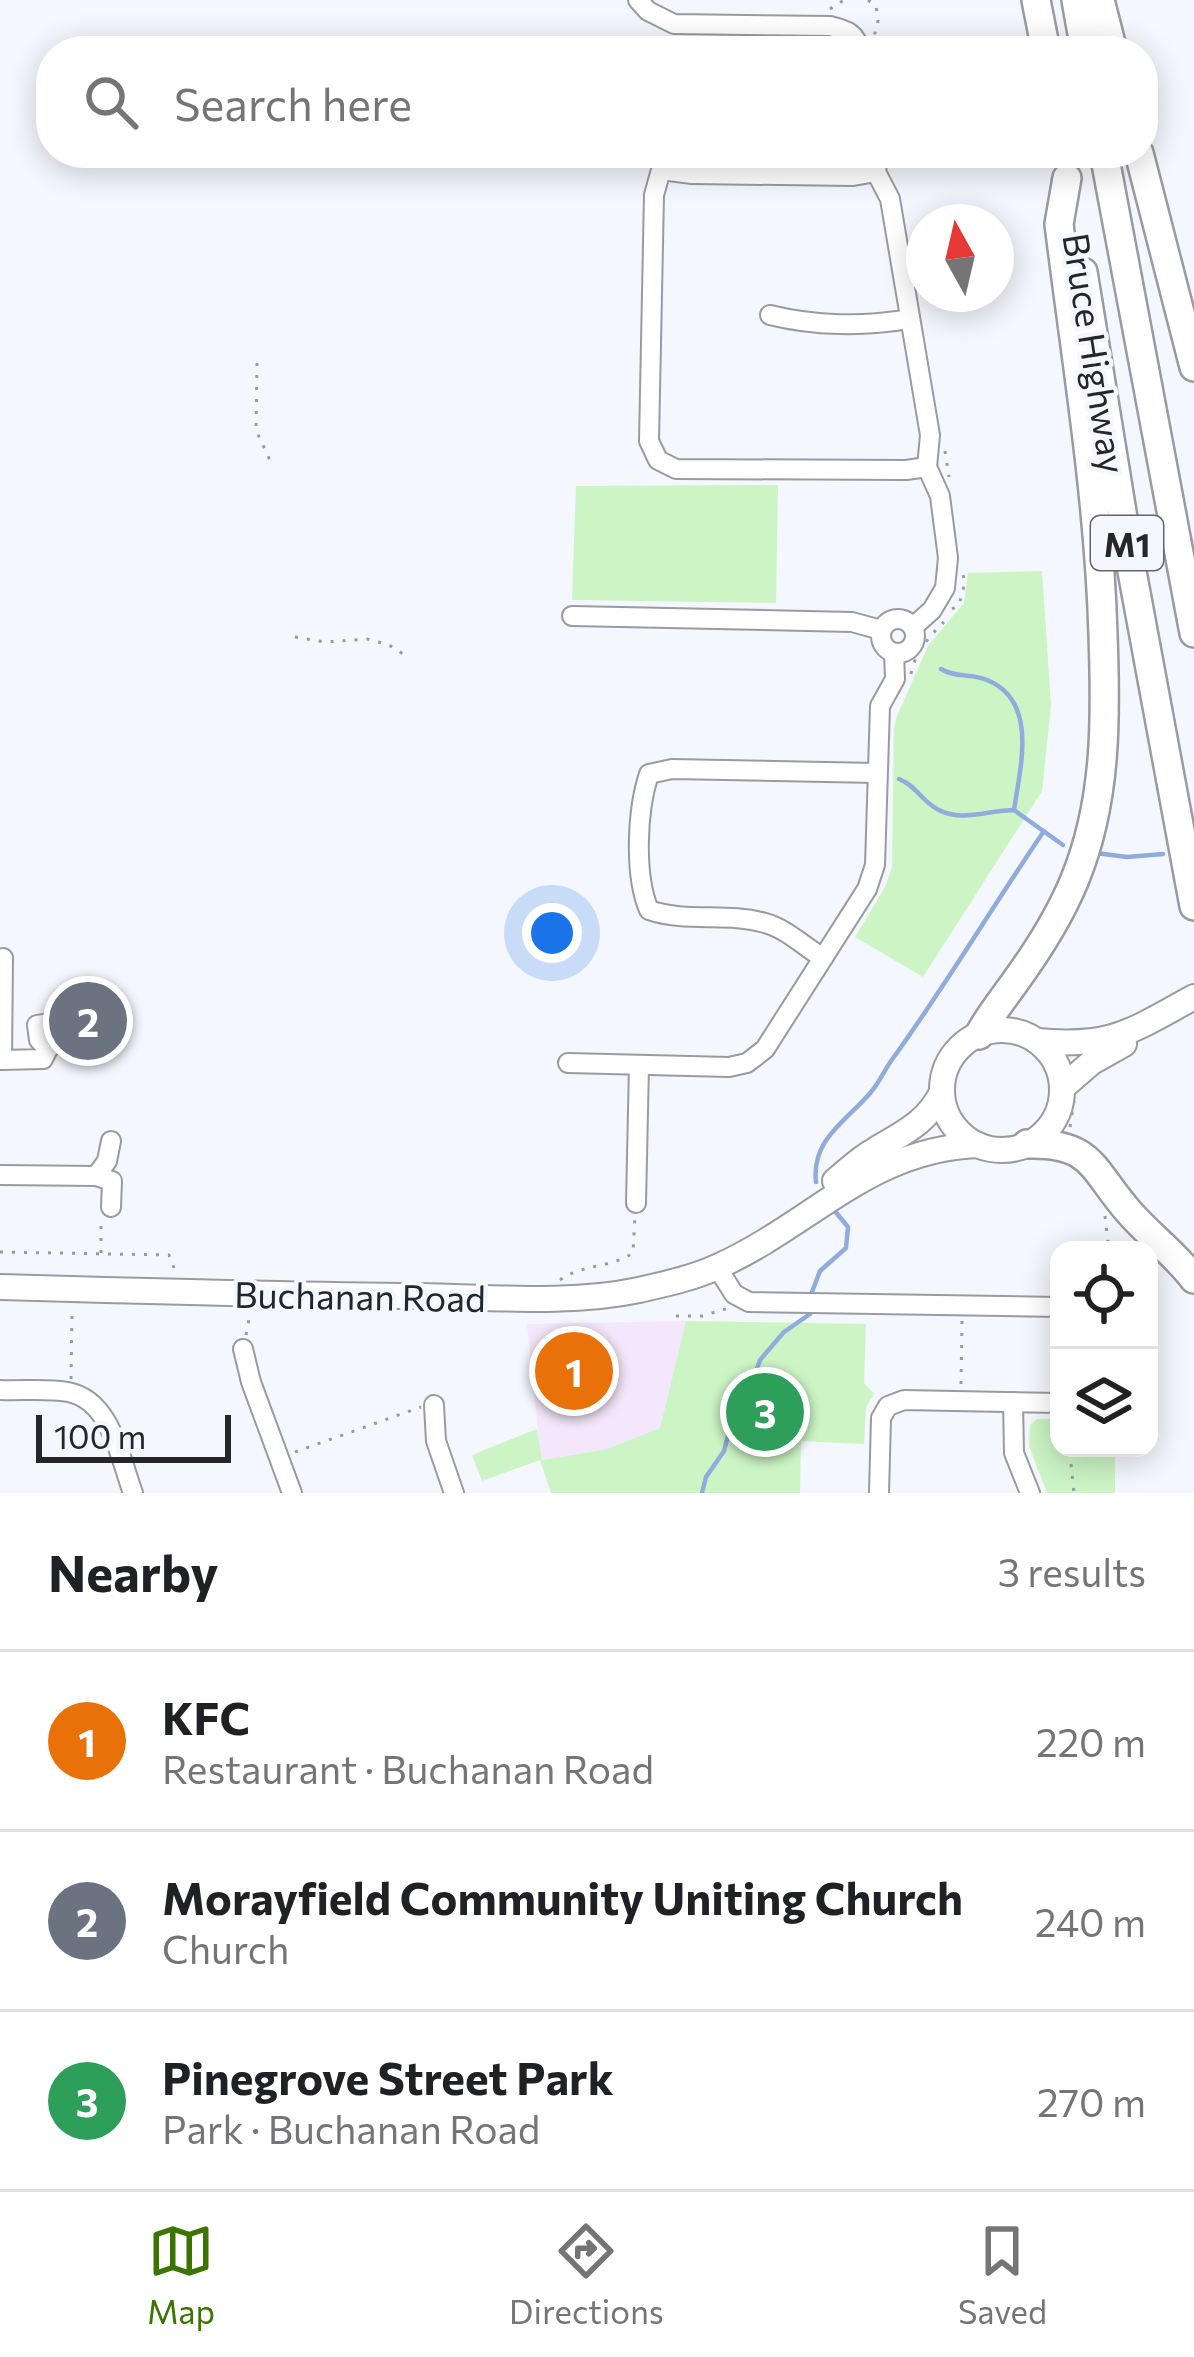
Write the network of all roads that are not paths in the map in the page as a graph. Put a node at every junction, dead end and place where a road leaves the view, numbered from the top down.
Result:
1 (638, 0) edge
2 (1036, 0) edge
3 (1076, 0) edge
4 (1100, 0) edge
5 (853, 36) edge
6 (1043, 36) edge
7 (1082, 36) edge
8 (1109, 36) edge
9 (868, 168) edge
10 (879, 168) edge
11 (1065, 168) edge
12 (1065, 168) edge
13 (1107, 168) edge
14 (1143, 168) edge
15 (770, 315) dead end
16 (909, 319) junction
17 (1194, 367) edge
18 (928, 467) junction
19 (572, 616) dead end
20 (913, 627) junction
21 (881, 630) junction
22 (1194, 634) edge
23 (894, 653) junction
24 (877, 773) junction
25 (1194, 906) edge
26 (3, 958) dead end
27 (823, 958) junction
28 (1183, 1007) edge
29 (979, 1034) junction
30 (1037, 1041) junction
31 (48, 1048) dead end
32 (1, 1060) edge
33 (568, 1064) dead end
34 (639, 1065) junction
35 (1069, 1091) junction
36 (942, 1092) junction
37 (111, 1142) dead end
38 (1027, 1144) junction
39 (978, 1145) junction
40 (0, 1175) edge
41 (96, 1176) junction
42 (636, 1202) road end
43 (111, 1207) dead end
44 (760, 1244) junction
45 (717, 1267) junction
46 (1194, 1280) edge
47 (0, 1287) edge
48 (1050, 1307) edge
49 (243, 1348) road end
50 (0, 1390) edge
51 (1013, 1402) junction
52 (1050, 1403) edge
53 (434, 1406) road end
54 (133, 1493) edge
55 (292, 1493) edge
56 (454, 1493) edge
57 (879, 1493) edge
58 (1030, 1493) edge

1 - 5 street
2 - 6 highway
3 - 7 highway
4 - 8 highway
9 - 18 street
10 - 16 street
11 - 25 highway, Bruce Highway / M1
12 - 29 highway
13 - 22 highway, Bruce Highway / M1
14 - 17 highway
15 - 16 street
16 - 18 street
18 - 20 street
19 - 21 street
20 - 21 street
20 - 23 street
21 - 23 street
23 - 24 street
24 - 27 street
24 - 27 street
26 - 32 street
27 - 34 street
28 - 30 main road
28 - 35 main road
29 - 30 main road
29 - 36 main road
30 - 35 main road
31 - 32 street
33 - 34 street
34 - 42 street
35 - 38 main road
36 - 39 main road
36 - 44 main road, Buchanan Road
37 - 41 street
38 - 39 main road
38 - 46 highway
39 - 44 main road, Buchanan Road
40 - 41 street
41 - 43 street
44 - 45 main road, Buchanan Road
45 - 47 main road, Buchanan Road
45 - 48 street
49 - 55 street
50 - 54 street
51 - 52 street
51 - 57 street
51 - 58 street
53 - 56 street

